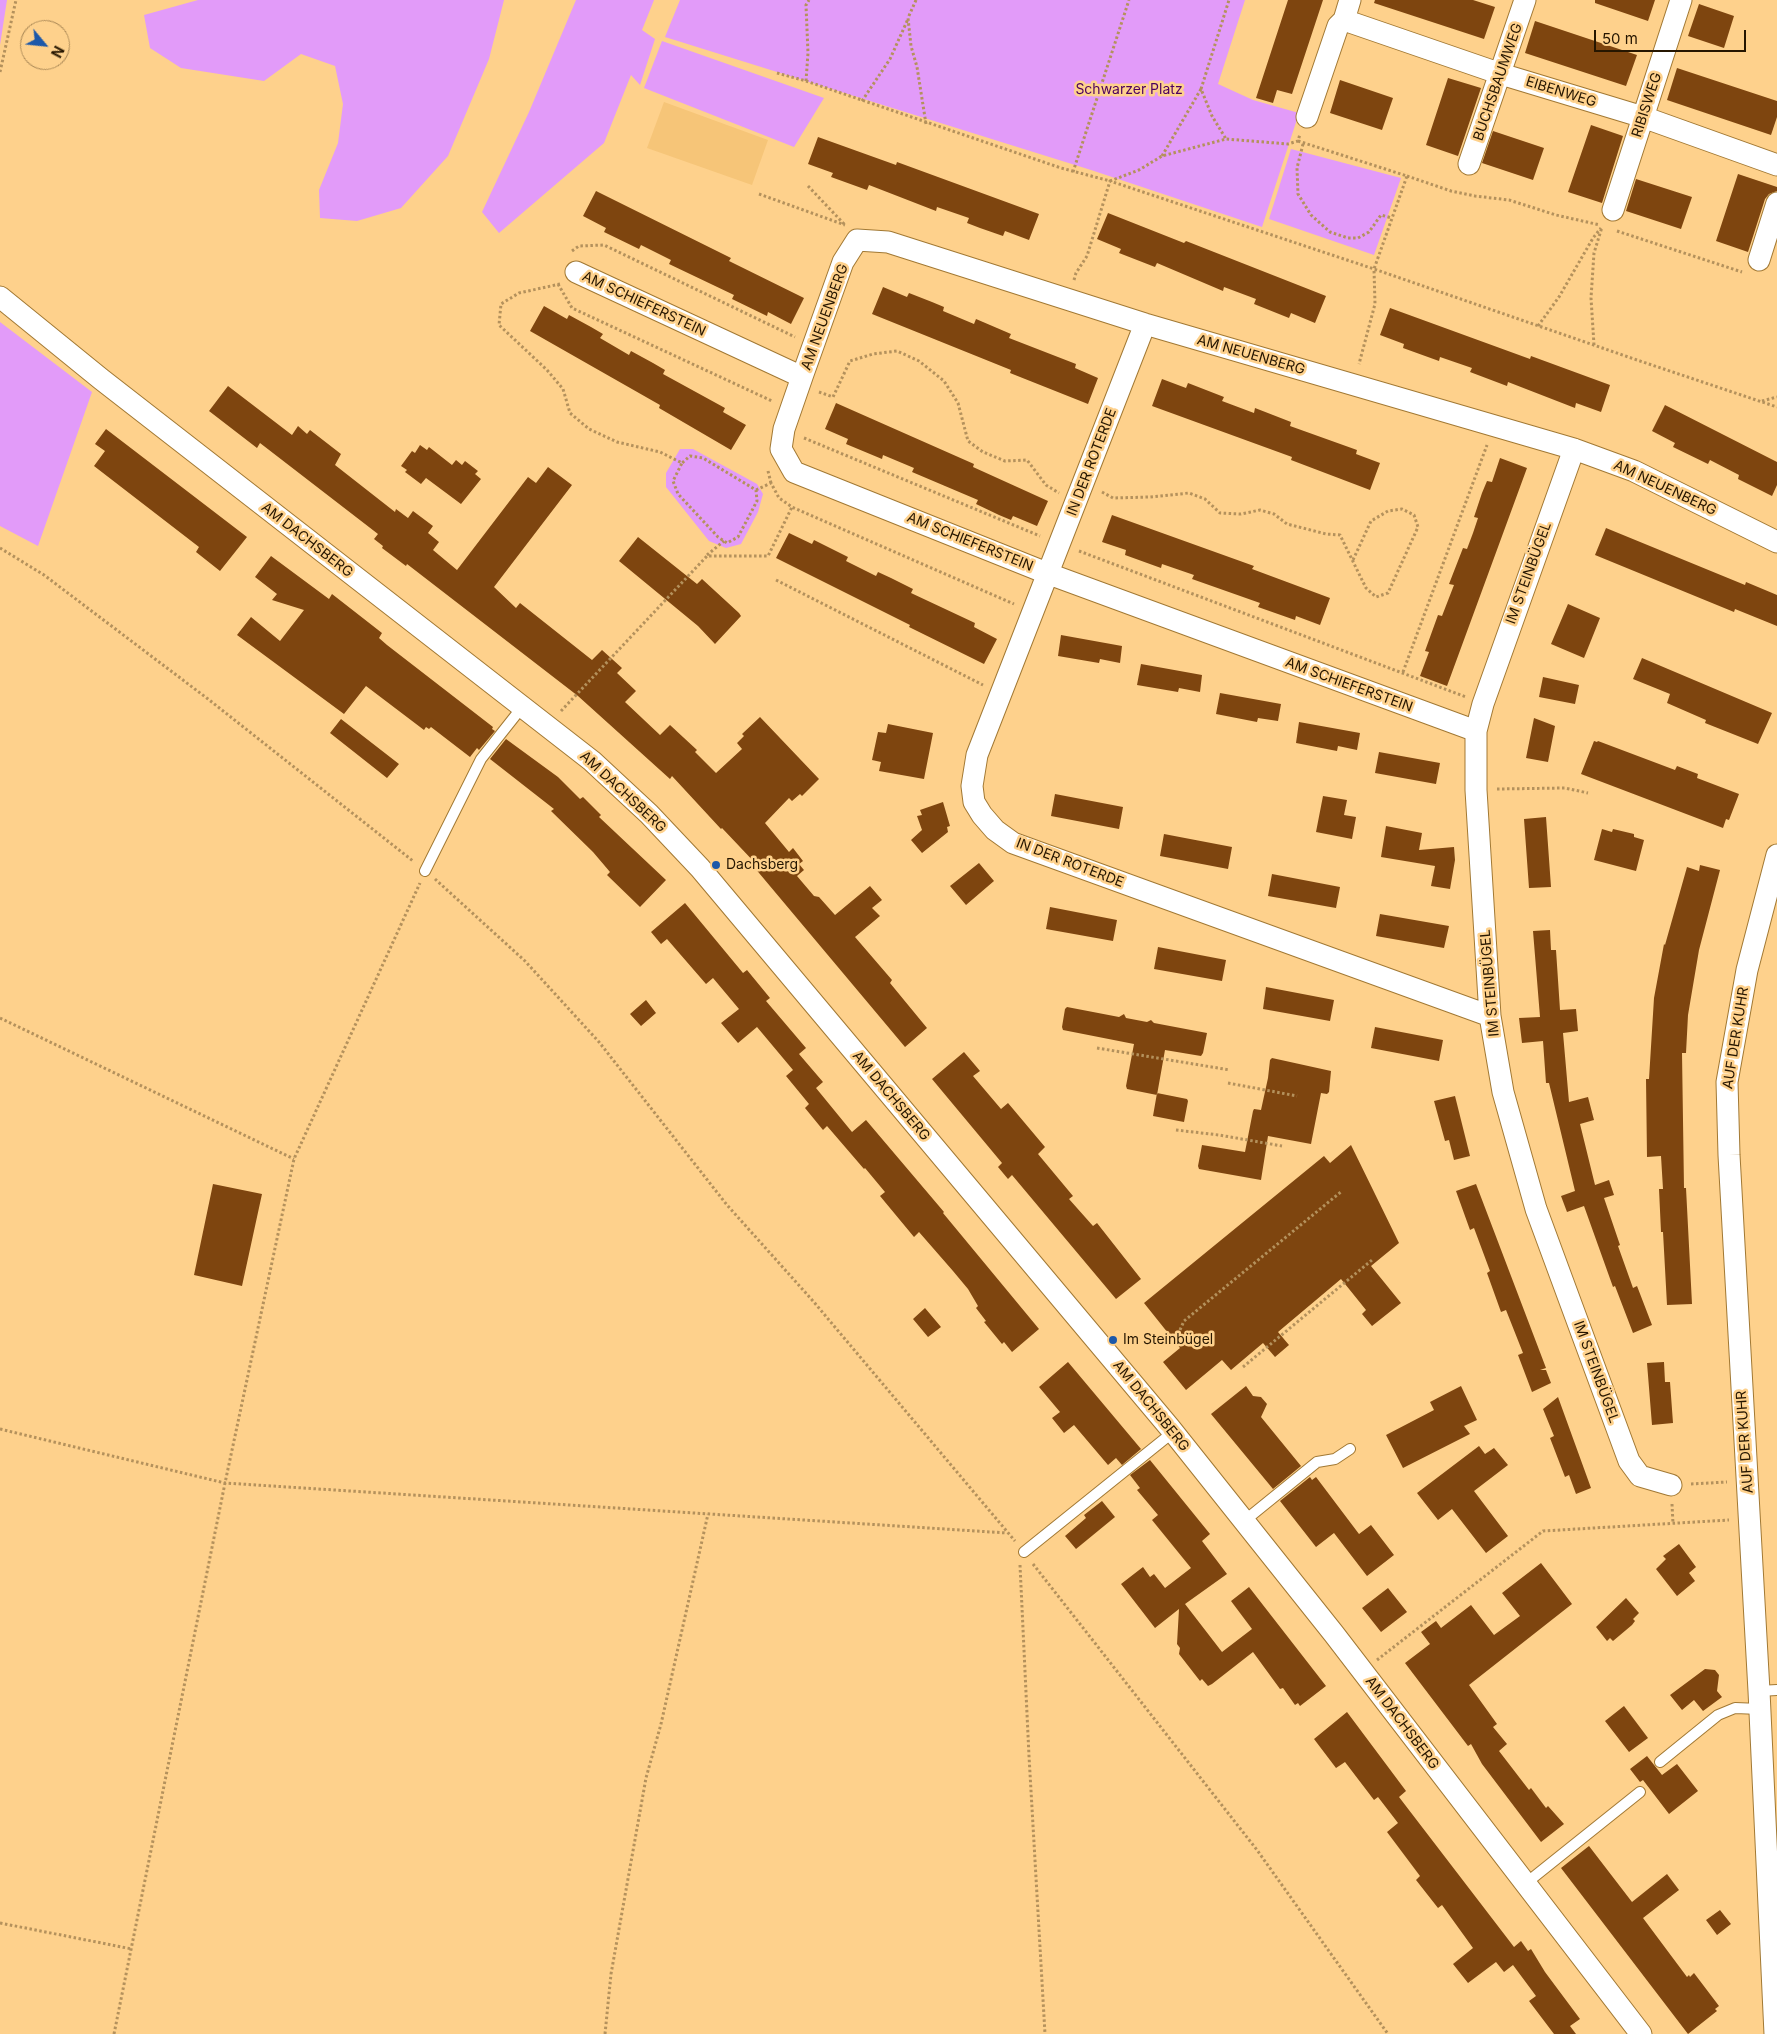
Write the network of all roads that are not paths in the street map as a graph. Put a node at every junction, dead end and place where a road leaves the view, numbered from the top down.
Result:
1 (1350, 0) edge
2 (1525, 0) edge
3 (1681, 0) edge
4 (1344, 20) junction
5 (1501, 74) junction
6 (1307, 117) road end
7 (1643, 117) junction
8 (1469, 164) dead end
9 (1777, 165) edge
10 (1777, 203) edge
11 (1608, 218) road end
12 (1759, 260) road end
13 (576, 272) road end
14 (0, 297) edge
15 (1145, 324) junction
16 (801, 381) junction
17 (1574, 449) junction
18 (1777, 542) edge
19 (1049, 574) junction
20 (523, 706) junction
21 (1476, 731) junction
22 (1777, 855) edge
23 (425, 871) road end
24 (1490, 1016) junction
25 (1172, 1433) junction
26 (1350, 1449) dead end
27 (1671, 1485) road end
28 (1243, 1522) junction
29 (1024, 1552) road end
30 (1765, 1696) edge
31 (1660, 1762) dead end
32 (1640, 1792) dead end
33 (1525, 1884) junction
34 (1641, 2034) edge
35 (1775, 2034) edge

1 - 4 street
2 - 5 street, BUCHSBAUMWEG
3 - 7 street, RIBISWEG
4 - 5 street, EIBENWEG
4 - 6 street
5 - 7 street, EIBENWEG
5 - 8 street, BUCHSBAUMWEG
7 - 9 street, EIBENWEG
7 - 11 street, RIBISWEG
10 - 12 street
13 - 16 street, AM SCHIEFERSTEIN
14 - 20 street, AM DACHSBERG
15 - 16 street, AM NEUENBERG
15 - 17 street, AM NEUENBERG
15 - 19 street, IN DER ROTERDE
16 - 19 street, AM SCHIEFERSTEIN
17 - 18 street, AM NEUENBERG
17 - 21 street, IM STEINBÜGEL
19 - 21 street, AM SCHIEFERSTEIN
19 - 24 street, IN DER ROTERDE
20 - 23 lane
20 - 25 street, AM DACHSBERG
21 - 24 street, IM STEINBÜGEL
22 - 30 street, AUF DER KUHR
24 - 27 street, IM STEINBÜGEL
25 - 28 street, AM DACHSBERG
25 - 29 lane
26 - 28 lane
28 - 33 street, AM DACHSBERG
30 - 31 lane
30 - 35 street, AUF DER KUHR
32 - 33 lane
33 - 34 street, AM DACHSBERG

